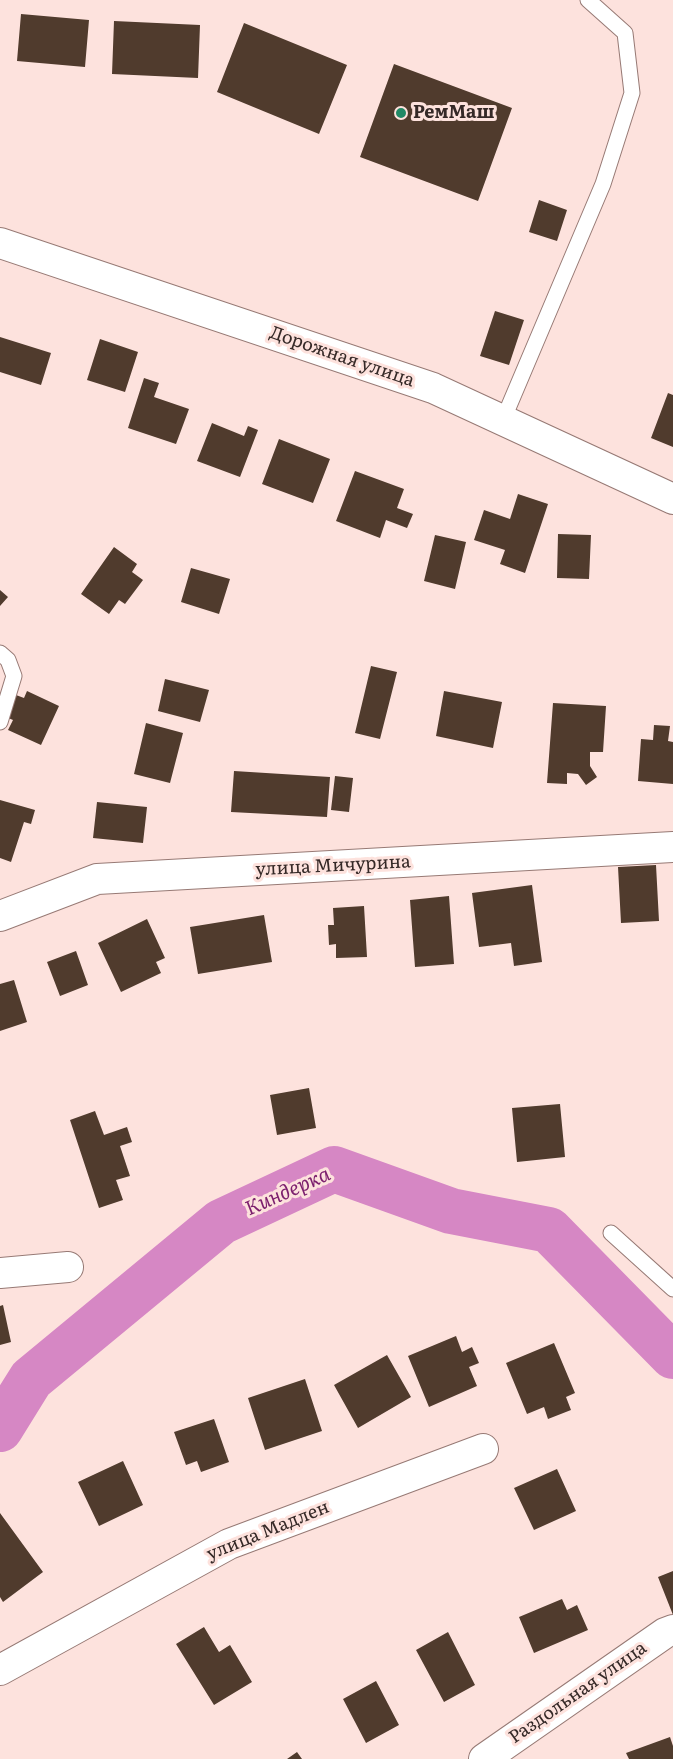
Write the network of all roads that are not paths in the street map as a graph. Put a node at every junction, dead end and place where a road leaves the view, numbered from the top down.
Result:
1 (588, 0) edge
2 (0, 243) edge
3 (503, 420) junction
4 (673, 499) edge
5 (0, 653) edge
6 (0, 722) edge
7 (673, 847) edge
8 (0, 916) edge
9 (611, 1233) dead end
10 (68, 1267) dead end
11 (0, 1273) edge
12 (673, 1289) edge
13 (483, 1449) dead end
14 (673, 1630) edge
15 (0, 1670) edge
16 (484, 1759) edge

1 - 3 lane
2 - 3 street, Дорожная улица
3 - 4 street, Дорожная улица
5 - 6 lane
7 - 8 street, улица Мичурина
9 - 12 lane
10 - 11 street
13 - 15 street, улица Мадлен
14 - 16 street, Раздольная улица

